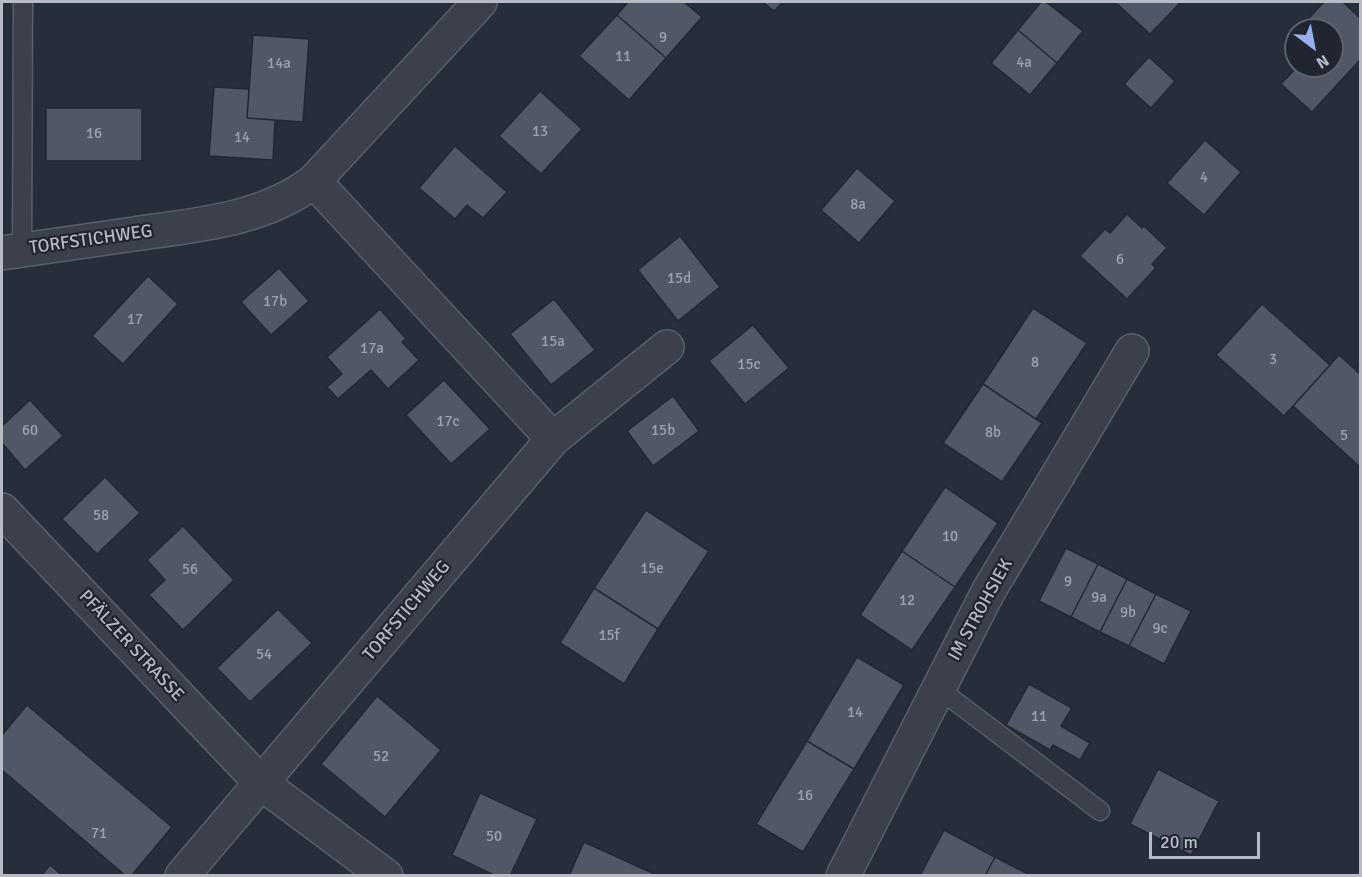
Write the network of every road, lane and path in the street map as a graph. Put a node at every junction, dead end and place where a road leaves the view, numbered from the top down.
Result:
1 (23, 2) edge
2 (480, 2) edge
3 (314, 181) junction
4 (12, 251) edge
5 (667, 347) dead end
6 (1132, 351) dead end
7 (553, 439) junction
8 (2, 510) edge
9 (939, 689) junction
10 (261, 783) junction
11 (1100, 811) dead end
12 (182, 876) edge
13 (386, 876) edge
14 (843, 876) edge

1 - 4 lane
2 - 3 street, TORFSTICHWEG
3 - 4 street, TORFSTICHWEG
3 - 7 street
5 - 7 street, TORFSTICHWEG
6 - 9 street, IM STROHSIEK
7 - 10 street, TORFSTICHWEG
8 - 10 street, PFÄLZER STRASSE
9 - 11 lane
9 - 14 street, IM STROHSIEK
10 - 12 street
10 - 13 street, PFÄLZER STRASSE

